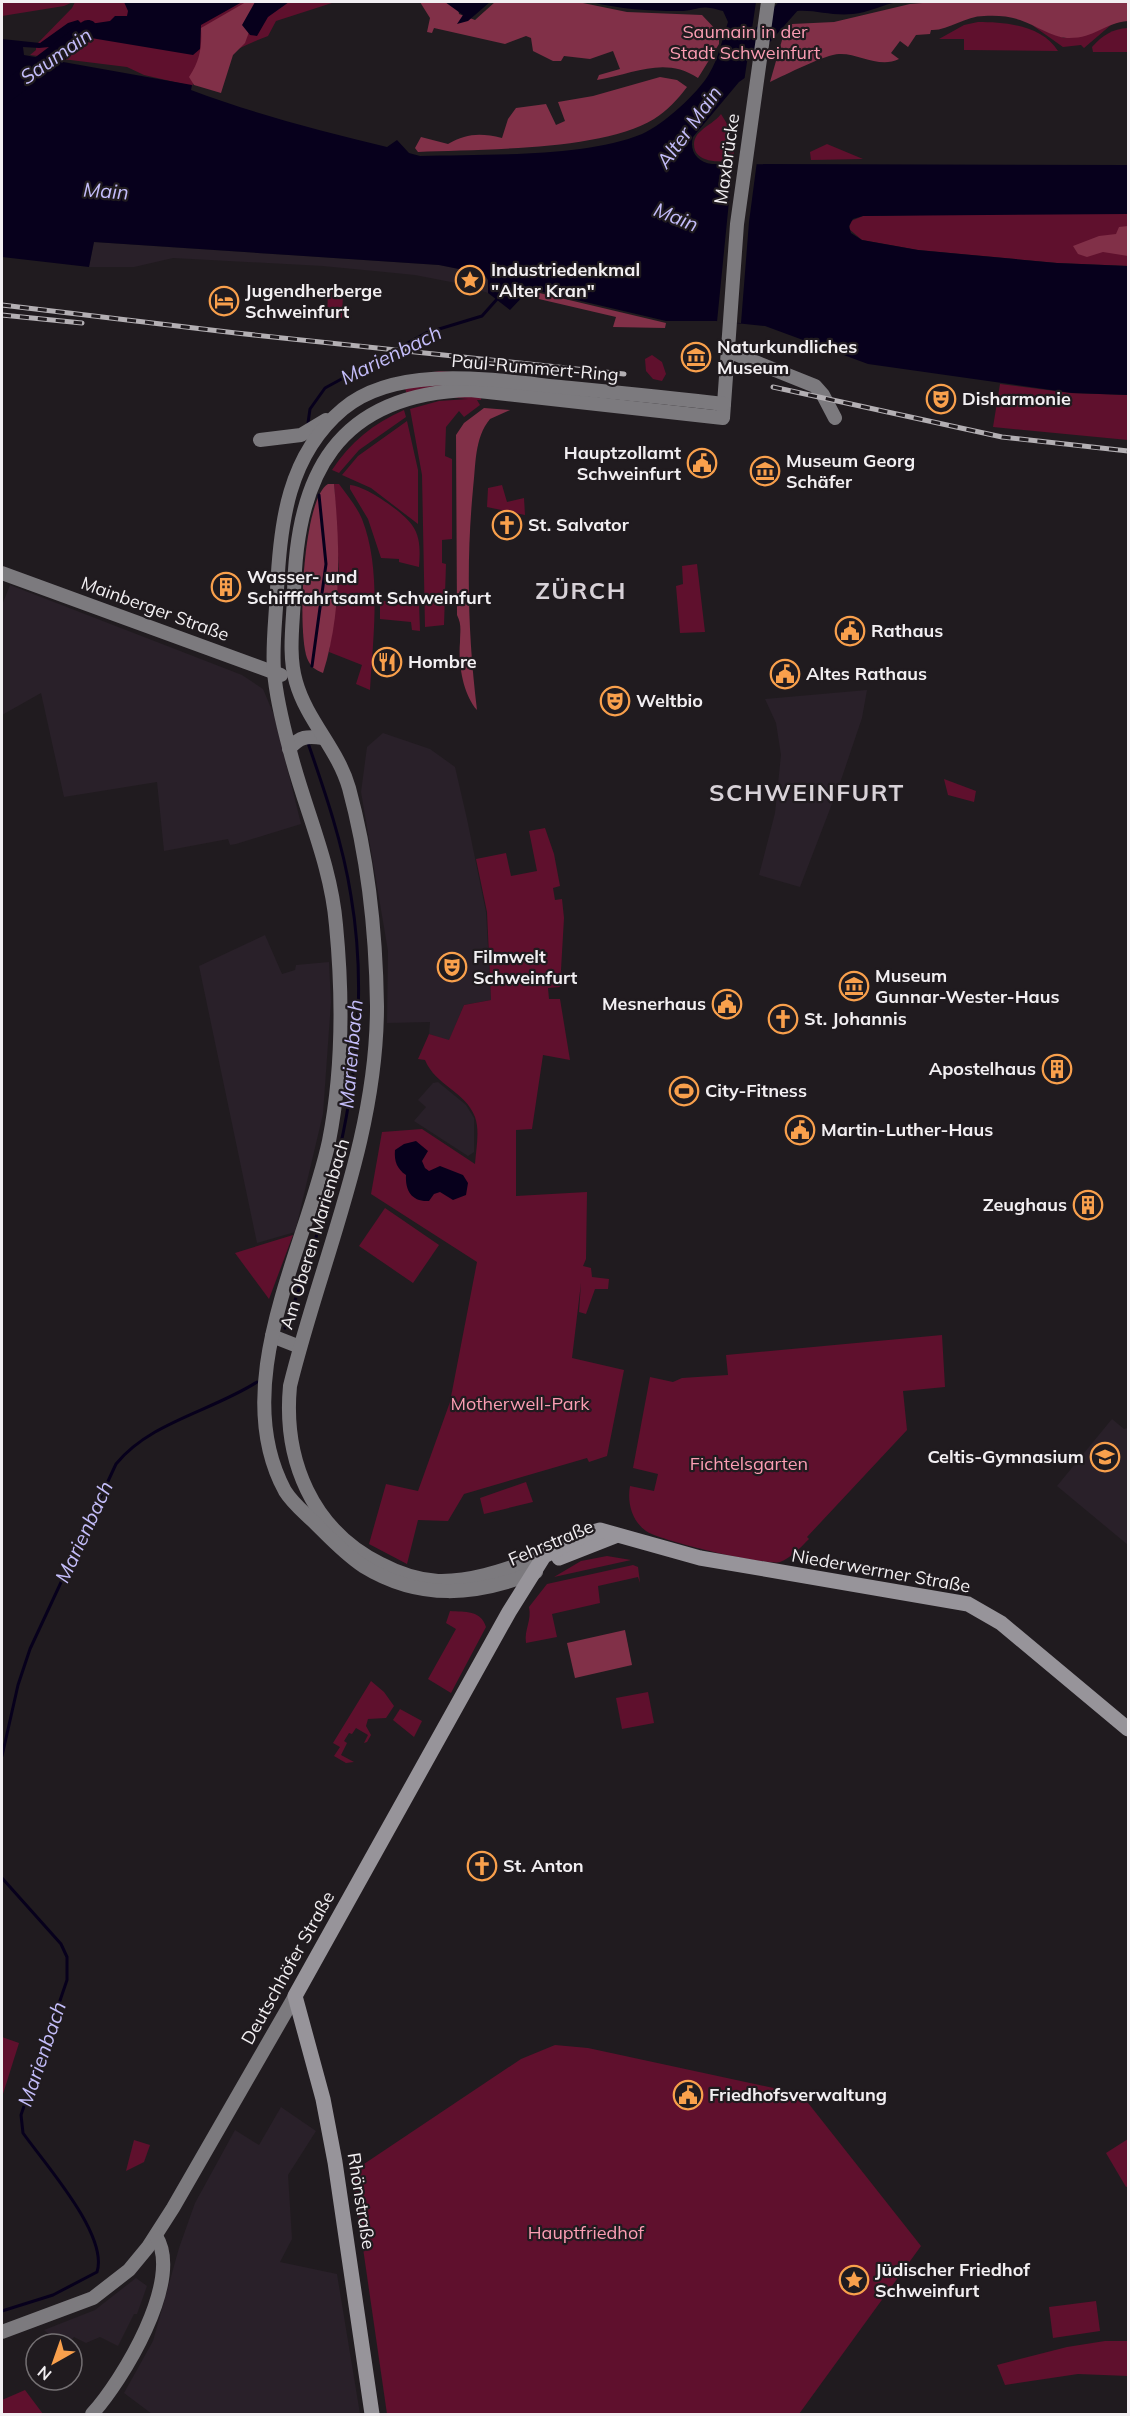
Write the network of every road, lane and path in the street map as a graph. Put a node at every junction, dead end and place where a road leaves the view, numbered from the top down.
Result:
1 (768, 2) edge
2 (728, 351) junction
3 (556, 392) junction
4 (341, 411) junction
5 (723, 411) joint
6 (835, 418) dead end
7 (260, 440) dead end
8 (2, 573) edge
9 (274, 674) junction
10 (295, 679) junction
11 (323, 738) junction
12 (289, 749) junction
13 (272, 1336) junction
14 (300, 1347) junction
15 (293, 1457) joint
16 (274, 1462) joint
17 (615, 1536) junction
18 (544, 1556) junction
19 (536, 1572) junction
20 (1128, 1729) edge
21 (295, 1996) junction
22 (156, 2236) junction
23 (2, 2332) edge
24 (92, 2415) edge
25 (372, 2415) edge

1 - 2 main road, Maxbrücke
2 - 5 main road, Maxbrücke
2 - 6 main road
3 - 4 main road, Paul-Rummert-Ring
3 - 5 main road, Paul-Rummert-Ring
3 - 10 main road, Paul-Rummert-Ring
4 - 7 main road
4 - 9 main road, Paul-Rummert-Ring
8 - 9 main road, Mainberger Straße
9 - 10 main road, Mainberger Straße
9 - 12 main road, Am Oberen Marienbach
10 - 11 main road, Am Oberen Marienbach
11 - 12 main road
11 - 14 main road, Am Oberen Marienbach
12 - 13 main road, Am Oberen Marienbach
13 - 14 main road, Am Oberen Marienbach
13 - 16 main road, Am Oberen Marienbach
14 - 15 main road, Am Oberen Marienbach
15 - 18 main road, Fehrstraße
16 - 19 main road, Fehrstraße
17 - 18 main road, Fehrstraße
17 - 19 main road, Fehrstraße
17 - 20 main road, Niederwerrner Straße
18 - 19 main road, Deutschhöfer Straße
19 - 21 main road, Deutschhöfer Straße
21 - 22 main road, Deutschhöfer Straße
21 - 25 main road, Rhönstraße
22 - 23 main road, Deutschhöfer Straße
22 - 24 main road

